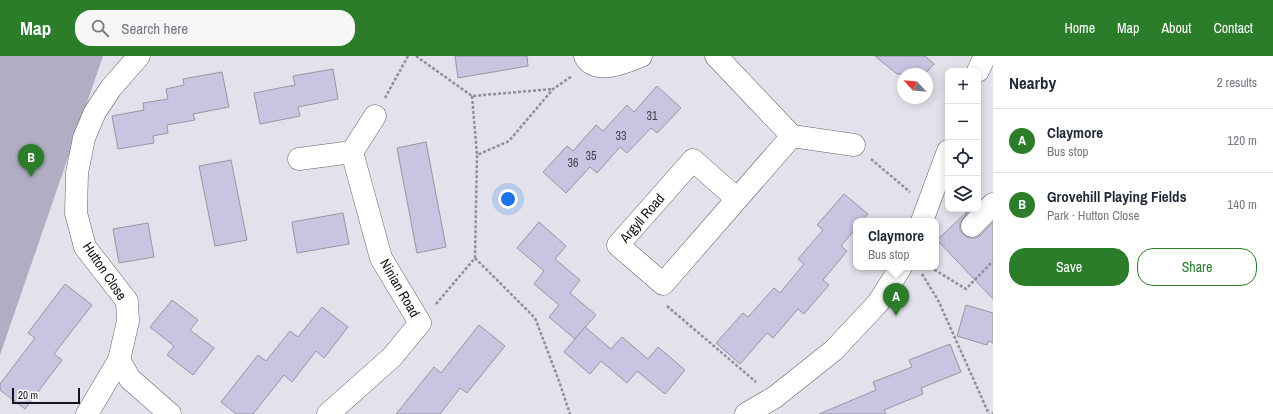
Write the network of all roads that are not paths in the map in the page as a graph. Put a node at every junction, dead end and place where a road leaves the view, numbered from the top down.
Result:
1 (139, 56) edge
2 (641, 56) edge
3 (716, 56) edge
4 (985, 56) edge
5 (588, 60) edge
6 (979, 68) edge
7 (375, 116) road end
8 (792, 136) junction
9 (854, 145) road end
10 (352, 152) junction
11 (299, 159) dead end
12 (945, 159) edge
13 (737, 199) junction
14 (993, 204) edge
15 (925, 213) edge
16 (972, 226) dead end
17 (911, 270) edge
18 (119, 360) junction
19 (86, 414) edge
20 (170, 414) edge
21 (328, 414) edge
22 (746, 414) edge

1 - 18 street, Hutton Close
2 - 5 street
3 - 8 street
4 - 6 street
7 - 10 street
8 - 9 street
8 - 13 street
10 - 11 street
10 - 21 street, Ninian Road
12 - 15 street
13 - 13 street, Argyll Road
14 - 16 street
17 - 22 street
18 - 19 street
18 - 20 street

